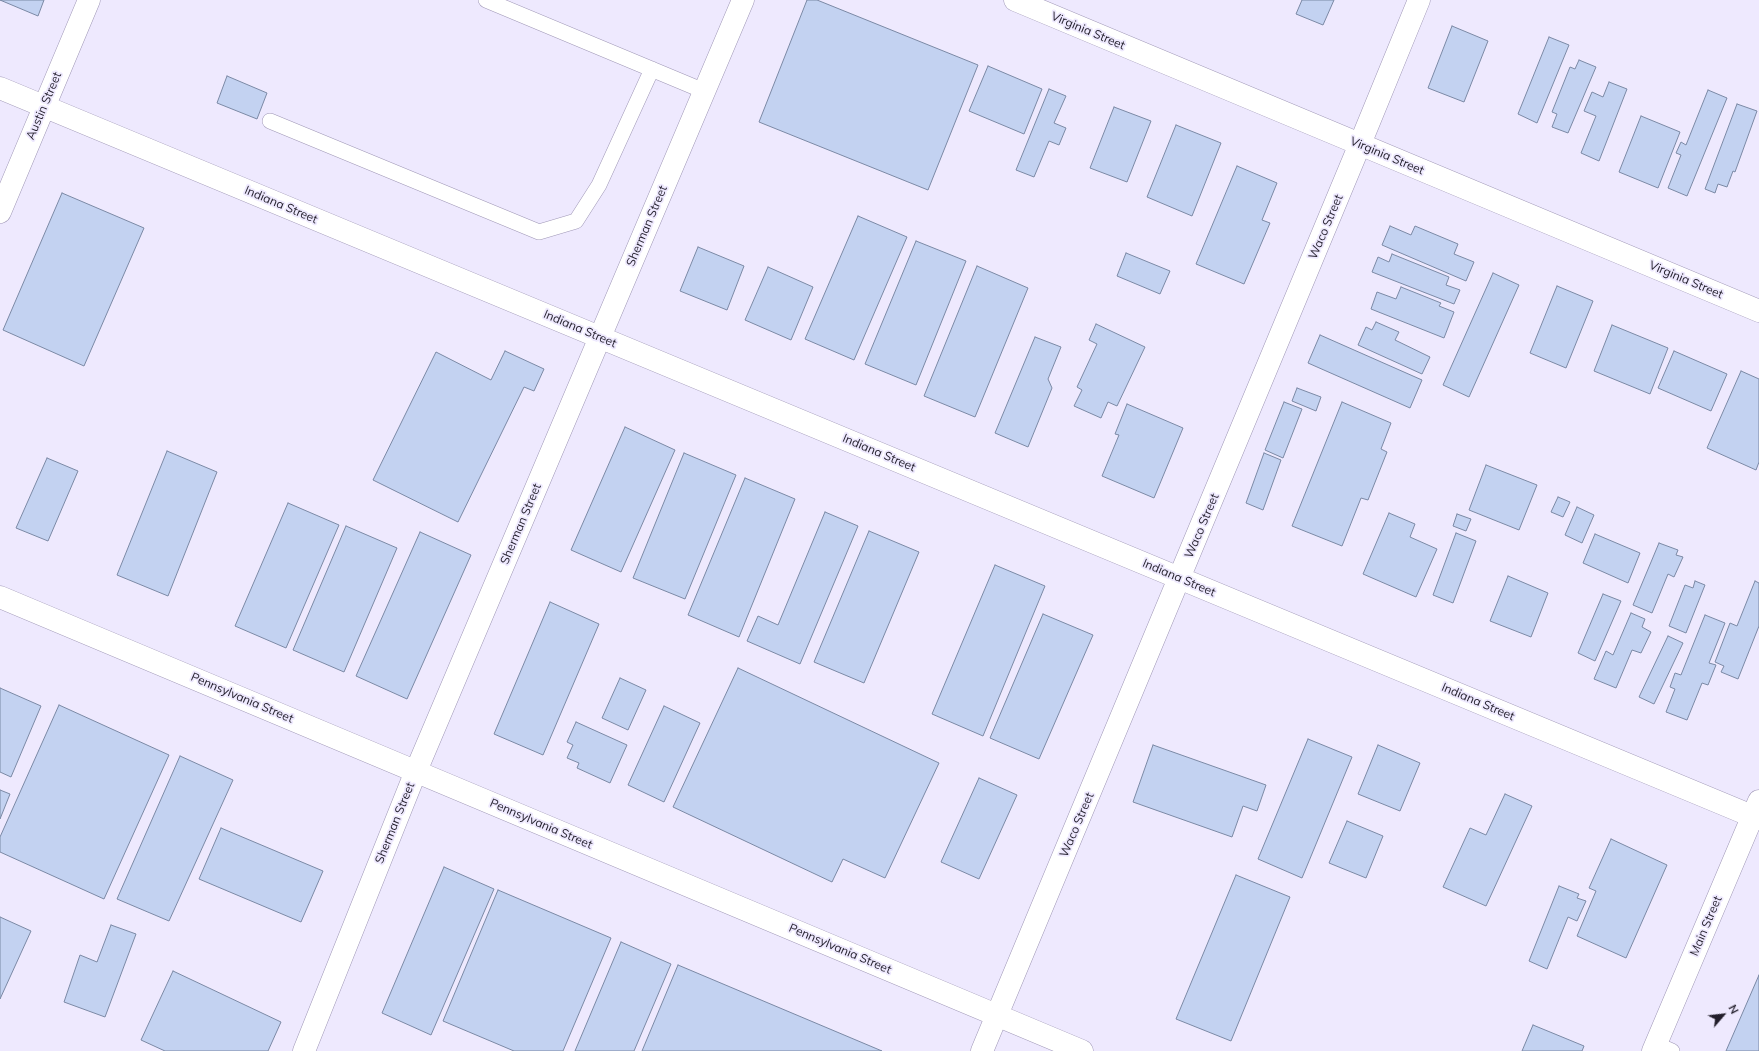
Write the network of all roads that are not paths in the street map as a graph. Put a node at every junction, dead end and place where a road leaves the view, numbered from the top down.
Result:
1 (89, 0) edge
2 (486, 0) edge
3 (743, 0) edge
4 (1015, 0) edge
5 (1419, 0) edge
6 (652, 69) junction
7 (0, 88) edge
8 (704, 91) junction
9 (44, 107) junction
10 (270, 121) dead end
11 (1360, 144) junction
12 (0, 212) edge
13 (1759, 311) edge
14 (600, 337) junction
15 (1180, 578) junction
16 (0, 597) edge
17 (416, 771) junction
18 (1757, 812) edge
19 (998, 1016) junction
20 (1661, 1049) edge
21 (304, 1051) edge
22 (982, 1051) edge
23 (1082, 1051) edge

1 - 9 street, Austin Street
2 - 6 lane
3 - 8 street, Sherman Street
4 - 11 street, Virginia Street
5 - 11 street, Waco Street
6 - 8 lane
6 - 10 lane
7 - 9 street, Indiana Street
8 - 14 street, Sherman Street
9 - 12 street, Austin Street
9 - 14 street, Indiana Street
11 - 13 street, Virginia Street
11 - 15 street, Waco Street
14 - 15 street, Indiana Street
14 - 17 street, Sherman Street
15 - 18 street, Indiana Street
15 - 19 street, Waco Street
16 - 17 street, Pennsylvania Street
17 - 19 street, Pennsylvania Street
17 - 21 street, Sherman Street
18 - 20 street, Main Street
19 - 22 street, Waco Street
19 - 23 street, Pennsylvania Street

